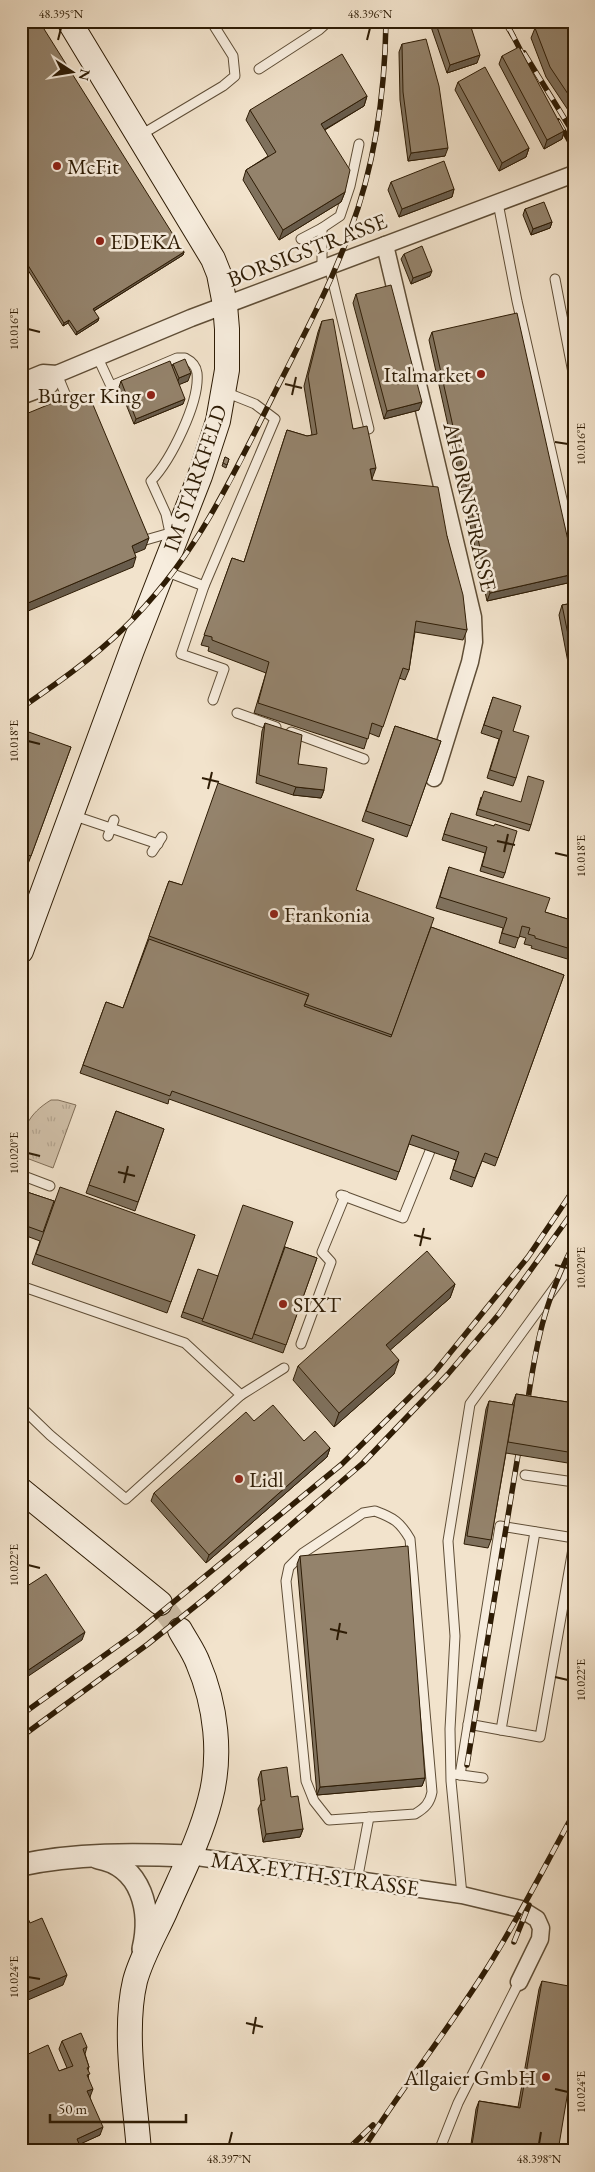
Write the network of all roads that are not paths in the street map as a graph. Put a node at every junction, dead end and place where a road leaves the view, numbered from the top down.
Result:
1 (68, 21) edge
2 (212, 21) edge
3 (329, 21) edge
4 (259, 69) dead end
5 (139, 136) junction
6 (359, 144) dead end
7 (574, 174) edge
8 (498, 203) junction
9 (322, 228) junction
10 (301, 239) dead end
11 (385, 245) junction
12 (326, 267) junction
13 (555, 279) dead end
14 (225, 305) junction
15 (97, 356) junction
16 (57, 374) junction
17 (574, 378) edge
18 (21, 382) edge
19 (224, 392) junction
20 (21, 396) edge
21 (74, 416) edge
22 (370, 429) edge
23 (174, 534) junction
24 (142, 541) edge
25 (574, 552) edge
26 (163, 571) junction
27 (204, 586) junction
28 (213, 700) dead end
29 (237, 713) dead end
30 (364, 759) dead end
31 (434, 778) edge
32 (71, 815) junction
33 (152, 852) dead end
34 (21, 951) edge
35 (430, 1151) edge
36 (21, 1175) edge
37 (50, 1186) dead end
38 (574, 1261) edge
39 (21, 1286) edge
40 (301, 1344) dead end
41 (284, 1368) dead end
42 (241, 1395) junction
43 (21, 1407) edge
44 (525, 1475) dead end
45 (574, 1482) edge
46 (21, 1490) edge
47 (535, 1532) junction
48 (574, 1538) edge
49 (574, 1543) edge
50 (160, 1603) tunnel mouth
51 (180, 1630) tunnel mouth
52 (468, 1724) junction
53 (500, 1730) junction
54 (455, 1775) junction
55 (484, 1778) dead end
56 (369, 1817) junction
57 (190, 1856) junction
58 (76, 1857) junction
59 (21, 1865) edge
60 (357, 1880) junction
61 (462, 1895) junction
62 (138, 1971) junction
63 (519, 1982) joint
64 (139, 2151) edge
65 (440, 2151) edge

1 - 5 main road, IM STARKFELD
2 - 5 lane
3 - 4 lane
5 - 14 main road, IM STARKFELD
6 - 9 lane
7 - 8 street, BORSIGSTRASSE
8 - 11 street, BORSIGSTRASSE
8 - 25 lane
9 - 10 lane
9 - 12 lane
11 - 12 street, BORSIGSTRASSE
11 - 31 street, AHORNSTRASSE
12 - 14 street, BORSIGSTRASSE
12 - 22 lane
13 - 17 lane
14 - 15 street, BORSIGSTRASSE
14 - 19 main road, IM STARKFELD
15 - 16 street, BORSIGSTRASSE
15 - 23 lane
16 - 18 street, BORSIGSTRASSE
16 - 20 street, BORSIGSTRASSE
16 - 21 lane
19 - 23 main road, IM STARKFELD
19 - 27 lane
23 - 24 lane
23 - 26 main road, IM STARKFELD
26 - 27 lane
26 - 32 main road, IM STARKFELD
27 - 28 lane
29 - 30 lane
32 - 33 lane
32 - 34 main road, IM STARKFELD
35 - 40 lane
36 - 37 lane
38 - 54 lane
39 - 42 lane
41 - 42 lane
42 - 43 lane
44 - 45 lane
46 - 50 main road
47 - 48 lane
47 - 52 lane
47 - 53 lane
49 - 53 lane
51 - 57 main road
52 - 53 lane
52 - 54 lane
54 - 55 lane
54 - 61 lane
56 - 56 lane
56 - 60 lane
57 - 58 street, MAX-EYTH-STRASSE
57 - 60 street, MAX-EYTH-STRASSE
57 - 62 main road
58 - 59 street, MAX-EYTH-STRASSE
58 - 62 street
60 - 61 street, MAX-EYTH-STRASSE
61 - 63 street, MAX-EYTH-STRASSE
62 - 64 main road
63 - 65 lane

